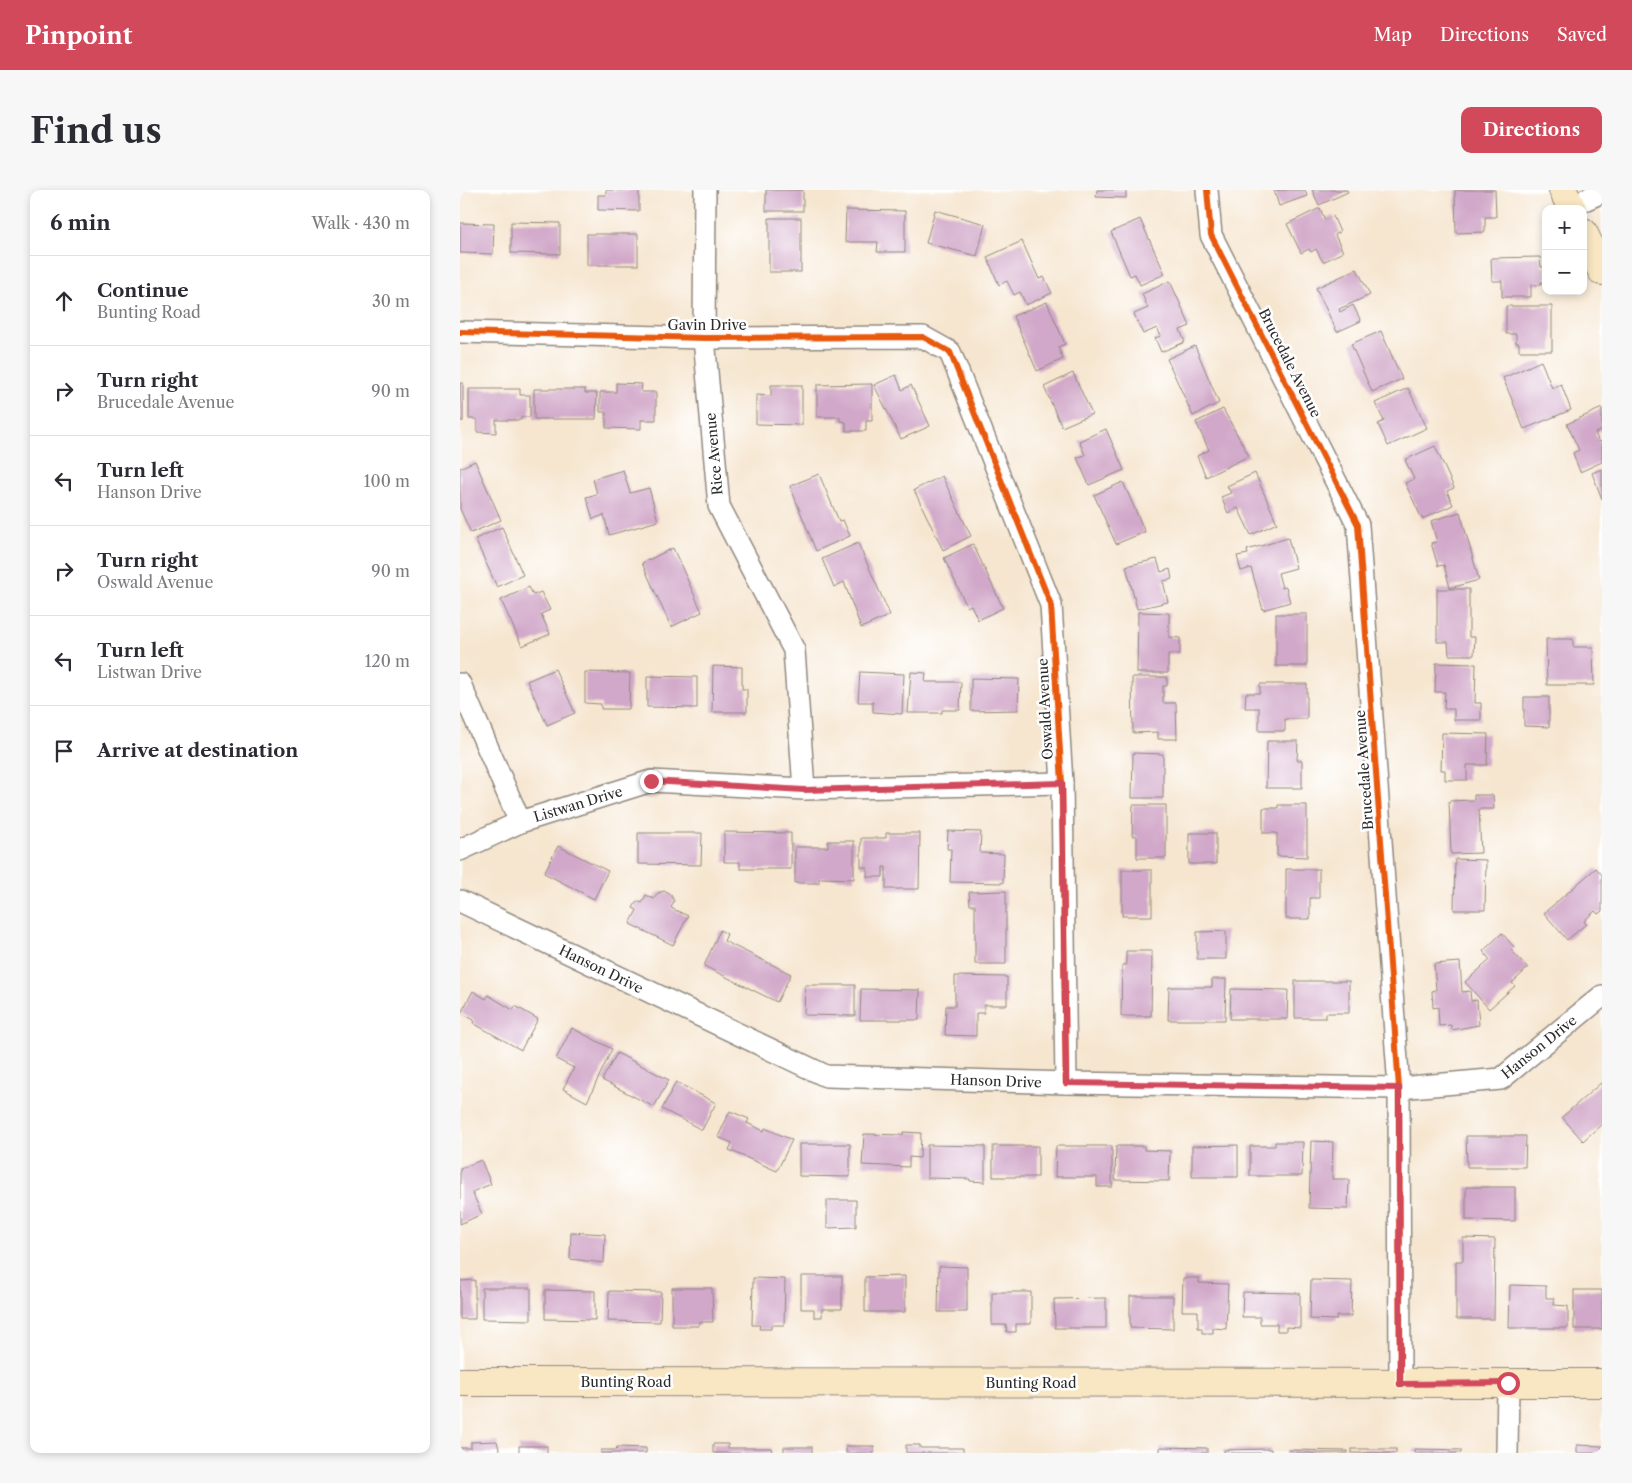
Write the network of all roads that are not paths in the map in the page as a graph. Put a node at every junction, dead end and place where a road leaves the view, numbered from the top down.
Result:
1 (705, 190) edge
2 (1207, 190) edge
3 (1602, 192) edge
4 (1569, 202) edge
5 (1587, 240) edge
6 (1602, 271) edge
7 (460, 332) edge
8 (704, 338) junction
9 (950, 352) joint
10 (460, 684) edge
11 (1062, 783) junction
12 (804, 790) junction
13 (520, 822) junction
14 (460, 850) edge
15 (460, 901) edge
16 (1602, 996) edge
17 (1066, 1083) junction
18 (1399, 1088) junction
19 (460, 1382) edge
20 (1508, 1383) junction
21 (1602, 1383) edge
22 (1400, 1384) junction
23 (1507, 1453) edge

1 - 8 street, Rice Avenue
2 - 18 street, Brucedale Avenue
3 - 4 street
5 - 6 main road
7 - 8 street, Gavin Drive
8 - 9 street, Gavin Drive
8 - 12 street, Rice Avenue
9 - 11 street, Oswald Avenue
10 - 13 street
11 - 12 street, Listwan Drive
11 - 17 street, Oswald Avenue
12 - 13 street, Listwan Drive
13 - 14 street, Listwan Drive
15 - 17 street, Hanson Drive
16 - 18 street, Hanson Drive
17 - 18 street, Hanson Drive
18 - 22 street, Brucedale Avenue
19 - 22 main road, Bunting Road
20 - 21 main road, Bunting Road
20 - 22 main road, Bunting Road
20 - 23 street

